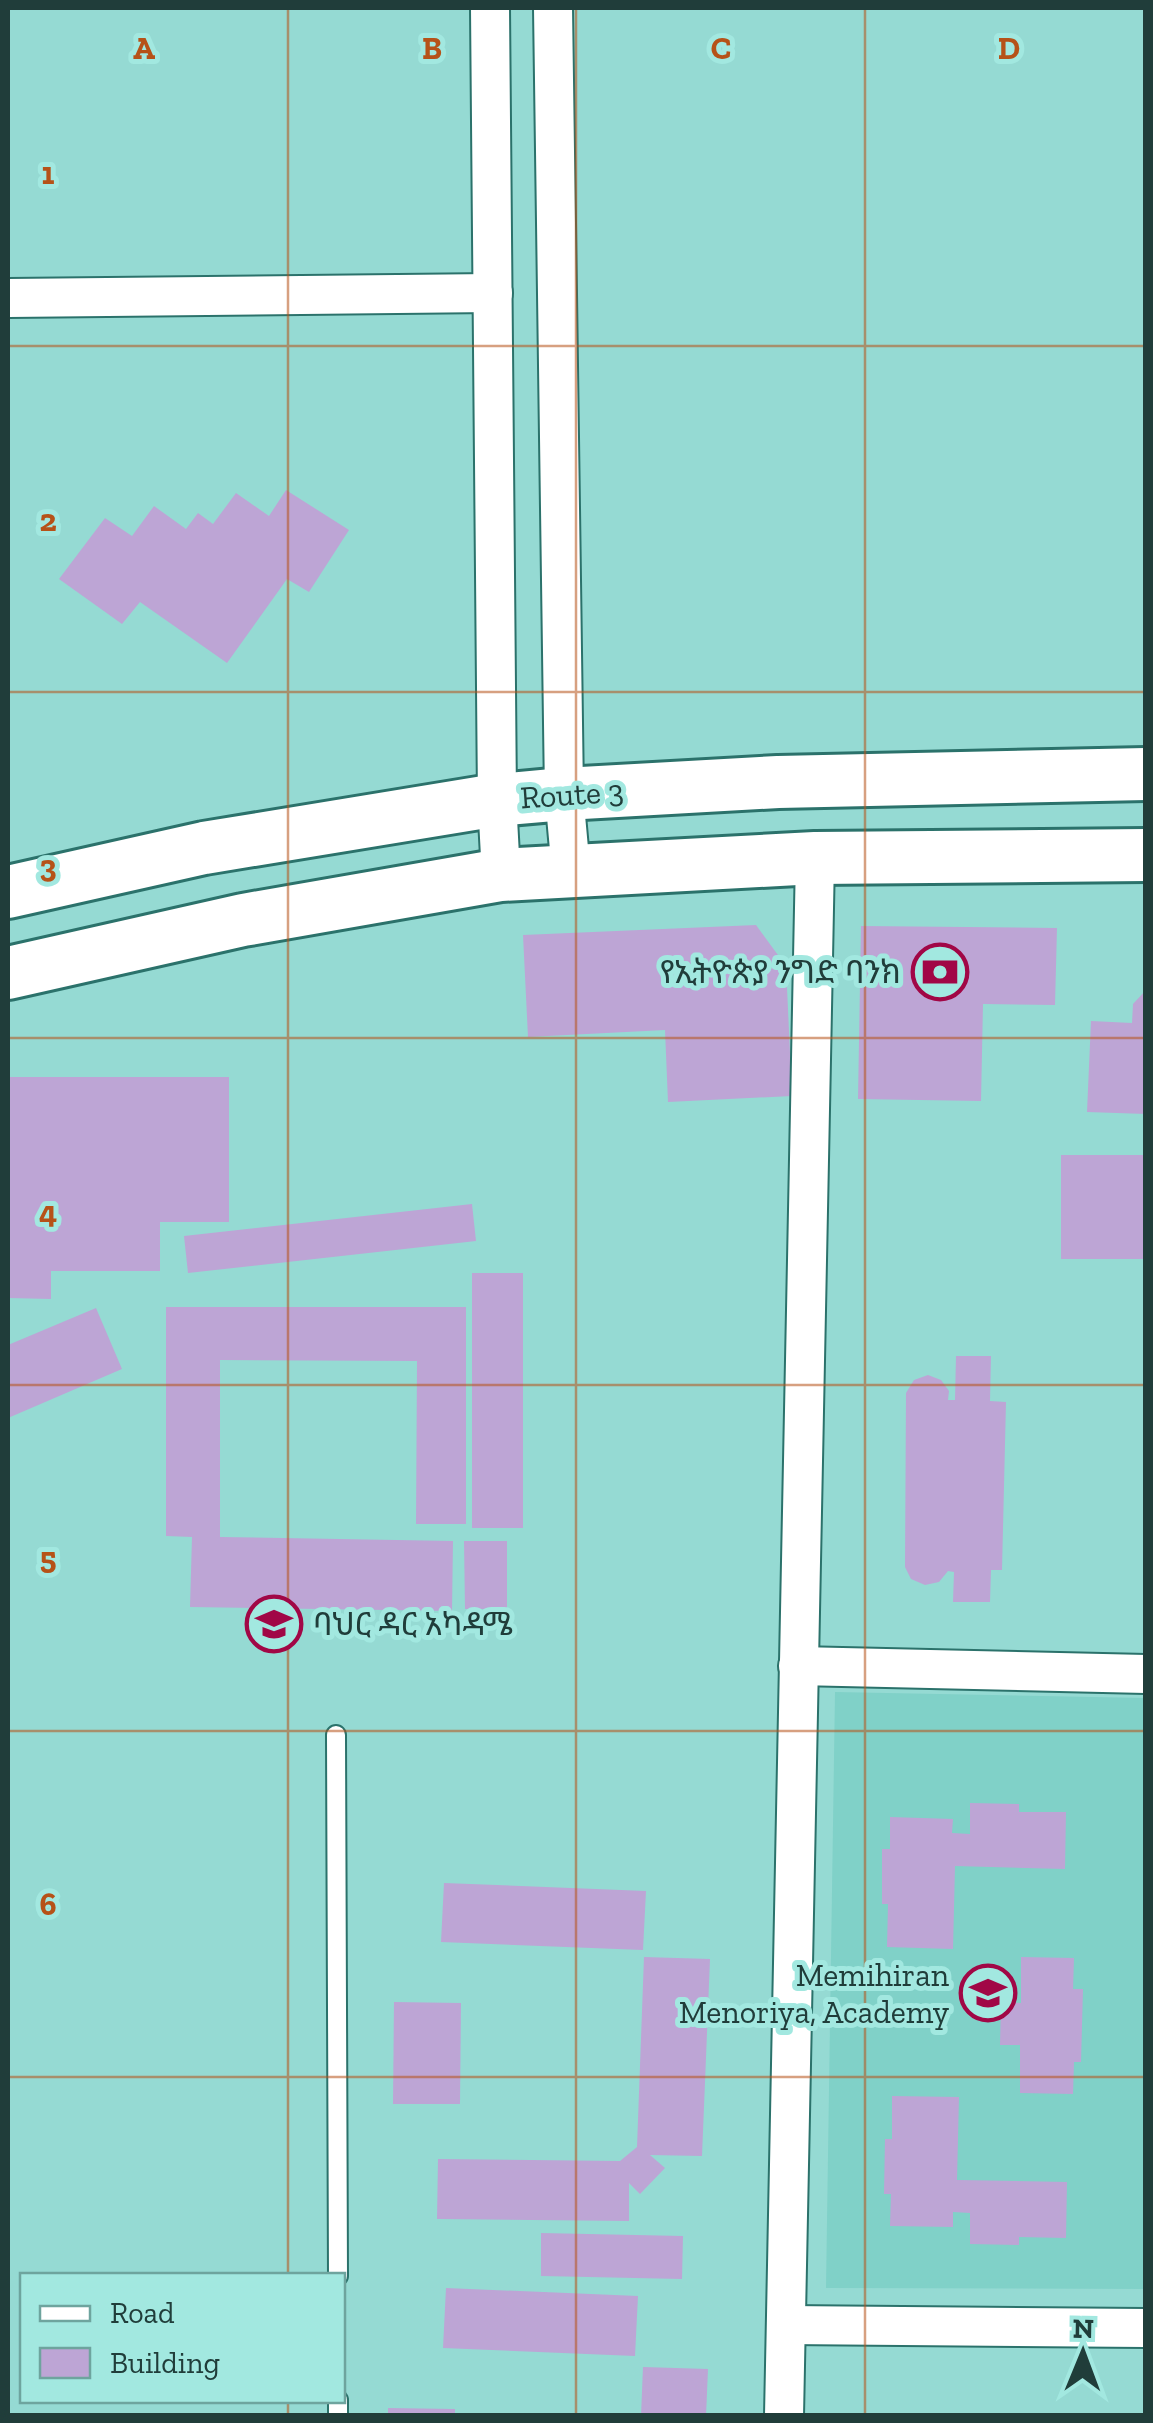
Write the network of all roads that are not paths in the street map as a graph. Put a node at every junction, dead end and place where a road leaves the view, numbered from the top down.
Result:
1 (490, 8) edge
2 (554, 8) edge
3 (493, 293) junction
4 (8, 298) edge
5 (1146, 774) edge
6 (564, 794) junction
7 (498, 800) junction
8 (1146, 855) edge
9 (814, 858) junction
10 (571, 871) junction
11 (501, 875) junction
12 (8, 892) edge
13 (8, 973) edge
14 (798, 1666) junction
15 (1146, 1674) edge
16 (336, 1735) dead end
17 (338, 2273) edge
18 (786, 2326) junction
19 (1146, 2328) edge
20 (784, 2416) edge

1 - 3 street
2 - 6 street
3 - 4 street
3 - 7 street
5 - 6 main road, Route 3
6 - 7 main road, Route 3
6 - 10 street
7 - 11 street
7 - 12 main road, Route 3
8 - 9 main road
9 - 10 main road
9 - 14 street
10 - 11 main road
11 - 13 main road
14 - 15 street
14 - 18 street
16 - 17 lane
18 - 19 street
18 - 20 street

